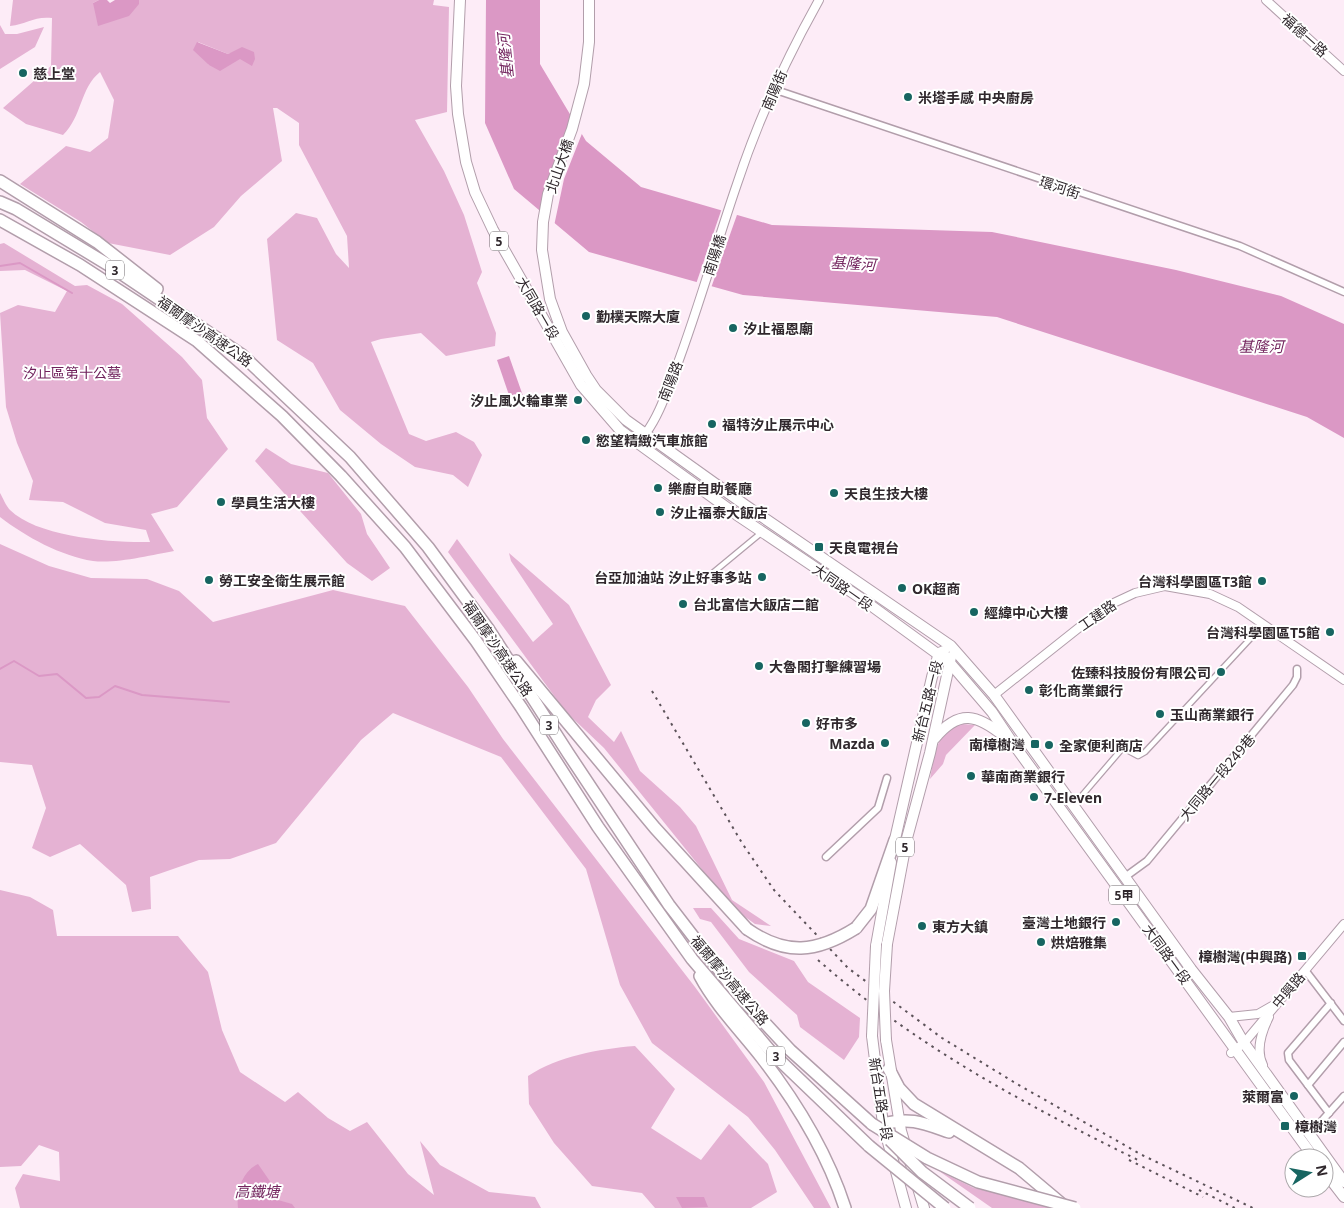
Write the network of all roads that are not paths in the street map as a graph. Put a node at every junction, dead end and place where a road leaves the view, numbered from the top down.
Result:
1 (460, 0) edge
2 (589, 0) edge
3 (819, 0) edge
4 (1266, 0) edge
5 (1344, 71) edge
6 (773, 89) junction
7 (0, 181) edge
8 (737, 183) joint
9 (0, 202) edge
10 (0, 220) edge
11 (0, 228) edge
12 (46, 245) junction
13 (1344, 292) edge
14 (691, 327) joint
15 (562, 332) joint
16 (227, 344) junction
17 (646, 433) junction
18 (639, 444) junction
19 (762, 532) junction
20 (708, 576) dead end
21 (1262, 626) dead end
22 (489, 630) junction
23 (952, 646) junction
24 (939, 653) junction
25 (950, 663) junction
26 (1297, 670) dead end
27 (1344, 680) edge
28 (994, 695) junction
29 (932, 741) junction
30 (1012, 742) junction
31 (887, 778) dead end
32 (1065, 793) junction
33 (1079, 799) dead end
34 (1057, 803) junction
35 (895, 840) junction
36 (826, 858) dead end
37 (1126, 877) junction
38 (1344, 924) edge
39 (692, 959) junction
40 (1191, 968) junction
41 (1305, 970) junction
42 (1182, 975) junction
43 (1331, 1003) junction
44 (1276, 1004) junction
45 (1229, 1017) junction
46 (1344, 1021) edge
47 (1344, 1042) edge
48 (1237, 1048) junction
49 (889, 1069) junction
50 (1268, 1076) junction
51 (1308, 1085) junction
52 (1344, 1096) edge
53 (1329, 1113) junction
54 (899, 1120) junction
55 (877, 1124) junction
56 (1310, 1134) junction
57 (976, 1143) junction
58 (1307, 1148) edge
59 (1344, 1182) edge
60 (1334, 1183) edge
61 (1343, 1193) edge
62 (845, 1207) edge
63 (906, 1208) edge
64 (924, 1208) edge
65 (945, 1208) edge
66 (970, 1208) edge
67 (1067, 1208) edge
68 (1075, 1208) edge

1 - 18 main road, 大同路一段 / 5
2 - 15 main road, 北山大橋
3 - 6 street, 南陽街
4 - 5 street, 福德一路
6 - 8 street, 南陽街
6 - 13 street, 環河街
7 - 16 highway
8 - 14 street, 南陽橋
9 - 16 highway, 福爾摩沙高速公路 / 3
10 - 12 highway, 福爾摩沙高速公路 / 3
11 - 12 highway
12 - 39 highway, 福爾摩沙高速公路 / 3
14 - 17 street, 南陽路
15 - 17 main road, 大同路一段
16 - 22 highway, 福爾摩沙高速公路 / 3
17 - 18 street
17 - 23 main road, 大同路一段
18 - 19 main road, 大同路一段 / 5
19 - 20 street
19 - 24 main road, 大同路一段 / 5
21 - 33 street
22 - 35 highway, bridge
22 - 55 highway, 福爾摩沙高速公路 / 3
23 - 24 main road, 新台五路一段
23 - 25 main road, 新台五路一段 / 5
23 - 28 main road, 大同路一段 / 5甲
24 - 25 main road, 大同路一段 / 5甲
24 - 35 main road, 新台五路一段 / 5
25 - 29 main road, 新台五路一段 / 5
25 - 30 main road, 大同路一段 / 5甲
26 - 37 street, 大同路一段249巷
27 - 28 street, 工建路
28 - 32 main road, 大同路一段 / 5甲
29 - 30 main road
29 - 49 main road, 新台五路一段 / 5, bridge
30 - 34 main road, 大同路一段 / 5甲
31 - 36 street
32 - 34 street
32 - 37 main road, 大同路一段 / 5甲
34 - 42 main road, 大同路一段 / 5甲
35 - 55 main road, 新台五路一段 / 5, bridge
37 - 40 main road, 大同路一段 / 5甲
38 - 41 street, 中興路
39 - 62 highway
39 - 65 highway, 福爾摩沙高速公路 / 3, bridge
40 - 42 main road
40 - 45 main road, 大同路一段 / 5甲
41 - 43 street
41 - 44 street, 中興路
42 - 48 main road, 大同路一段 / 5甲
43 - 46 street
43 - 51 street
44 - 45 street
44 - 48 street, 中興路
44 - 50 street
45 - 48 main road, 大同路一段 / 5甲
47 - 51 street
48 - 50 main road, 大同路一段 / 5甲
48 - 58 main road, 大同路一段 / 5甲
49 - 54 main road, 新台五路一段 / 5
49 - 57 highway
50 - 56 main road, 大同路一段 / 5甲
51 - 53 street
52 - 53 street
53 - 56 street
54 - 55 highway
54 - 57 highway
54 - 64 main road, 新台五路一段 / 5
55 - 63 main road, 新台五路一段 / 5
55 - 66 highway, 福爾摩沙高速公路 / 3, bridge
55 - 68 highway, bridge
56 - 59 main road, 大同路一段 / 5甲
57 - 67 highway
60 - 61 main road

